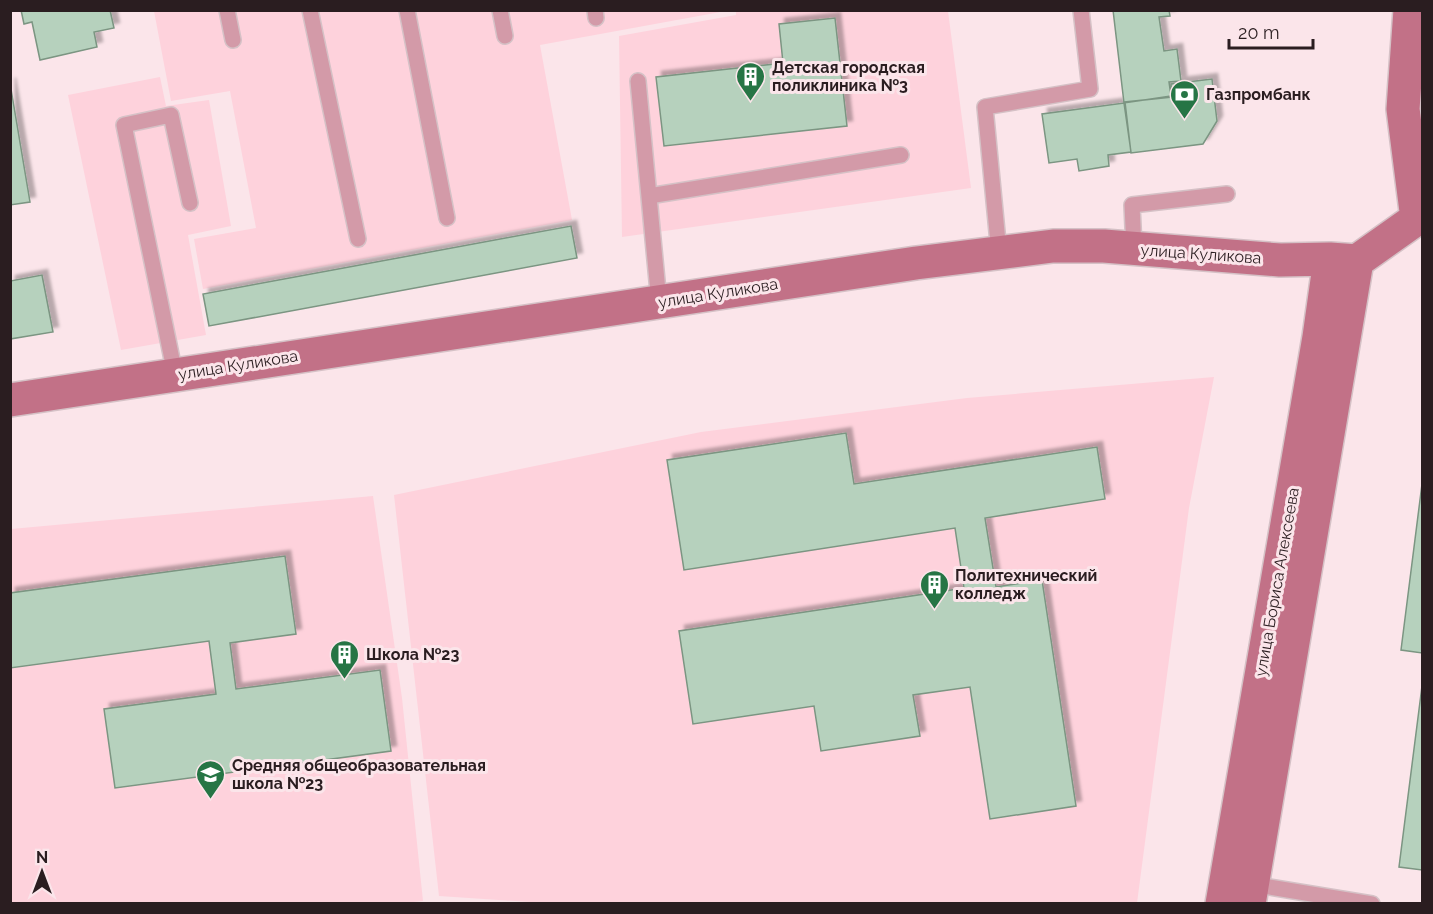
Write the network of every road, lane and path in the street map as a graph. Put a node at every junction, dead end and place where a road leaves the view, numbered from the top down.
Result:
1 (227, 10) edge
2 (310, 10) edge
3 (407, 10) edge
4 (500, 10) edge
5 (1081, 10) edge
6 (1410, 10) edge
7 (505, 36) dead end
8 (233, 40) dead end
9 (638, 81) dead end
10 (901, 155) dead end
11 (1227, 194) dead end
12 (649, 196) junction
13 (190, 203) dead end
14 (447, 218) dead end
15 (1421, 219) edge
16 (358, 239) dead end
17 (1134, 249) junction
18 (999, 253) junction
19 (1343, 260) junction
20 (659, 302) junction
21 (175, 374) junction
22 (10, 400) edge
23 (1296, 543) junction
24 (1250, 894) edge
25 (1222, 903) edge
26 (1372, 903) edge

1 - 8 lane
2 - 16 lane
3 - 14 lane
4 - 7 lane
5 - 18 lane
6 - 15 main road
9 - 12 lane
10 - 12 lane
11 - 17 lane
12 - 20 lane
13 - 21 lane
15 - 19 main road
17 - 18 main road, улица Куликова
17 - 19 main road, улица Куликова
18 - 20 main road, улица Куликова
19 - 23 main road, улица Бориса Алексеева
20 - 21 main road, улица Куликова
21 - 22 main road, улица Куликова
23 - 24 main road
23 - 25 main road, улица Бориса Алексеева
24 - 26 lane

